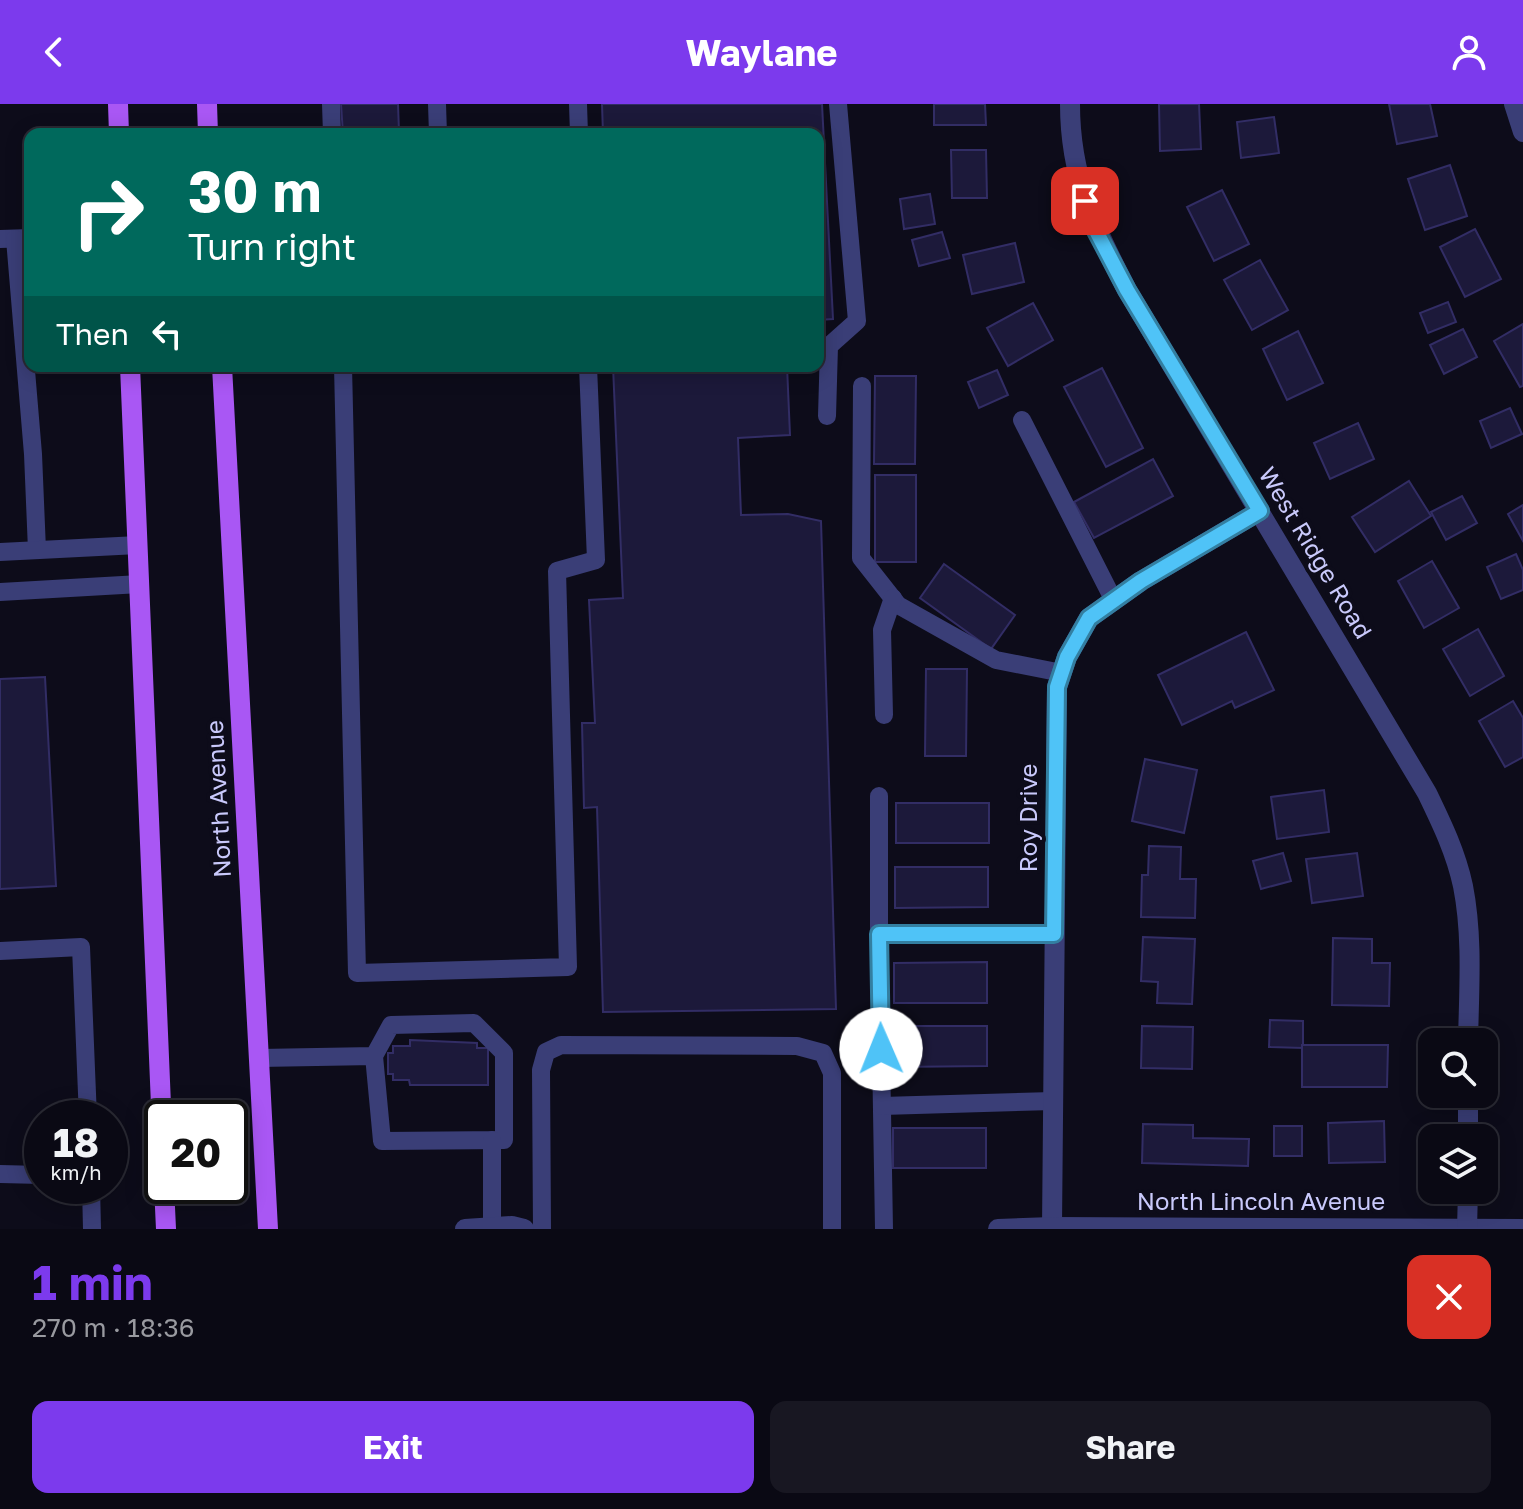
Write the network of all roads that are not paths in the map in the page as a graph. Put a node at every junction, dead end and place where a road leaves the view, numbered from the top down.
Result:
1 (118, 104) edge
2 (207, 104) edge
3 (331, 104) edge
4 (437, 104) edge
5 (578, 104) edge
6 (838, 104) edge
7 (1070, 104) edge
8 (1514, 104) edge
9 (119, 128) edge
10 (208, 128) edge
11 (332, 128) edge
12 (438, 128) edge
13 (579, 128) edge
14 (1523, 132) edge
15 (15, 239) edge
16 (24, 346) edge
17 (26, 372) edge
18 (130, 372) edge
19 (222, 372) edge
20 (343, 372) edge
21 (588, 372) edge
22 (862, 386) dead end
23 (827, 416) dead end
24 (1022, 420) dead end
25 (1260, 511) junction
26 (138, 545) junction
27 (37, 550) junction
28 (0, 552) edge
29 (140, 584) junction
30 (0, 592) edge
31 (893, 598) junction
32 (1114, 601) junction
33 (1062, 673) junction
34 (884, 715) dead end
35 (879, 796) dead end
36 (879, 934) junction
37 (1054, 934) junction
38 (0, 951) edge
39 (1468, 1028) edge
40 (374, 1056) junction
41 (259, 1058) junction
42 (87, 1100) edge
43 (161, 1100) edge
44 (1053, 1101) junction
45 (882, 1106) junction
46 (492, 1140) junction
47 (0, 1174) edge
48 (24, 1175) edge
49 (91, 1204) edge
50 (165, 1204) edge
51 (1468, 1204) edge
52 (1052, 1227) junction
53 (510, 1228) edge
54 (92, 1229) edge
55 (166, 1229) edge
56 (268, 1229) edge
57 (465, 1229) edge
58 (542, 1229) edge
59 (832, 1229) edge
60 (884, 1229) edge
61 (998, 1229) edge
62 (1467, 1229) edge
63 (1523, 1229) edge

1 - 9 main road
2 - 10 main road
3 - 11 lane
4 - 12 lane
5 - 13 lane
6 - 23 lane
7 - 25 street, West Ridge Road
8 - 14 street
15 - 16 lane
17 - 27 lane
18 - 26 main road
19 - 41 main road, North Avenue
20 - 21 lane
22 - 31 lane
24 - 32 lane
25 - 32 street, Roy Drive
25 - 39 street, West Ridge Road
26 - 27 lane
26 - 29 main road
27 - 28 lane
29 - 30 lane
29 - 43 main road
31 - 33 lane
31 - 34 lane
32 - 33 street, Roy Drive
33 - 37 street, Roy Drive
35 - 36 lane
36 - 37 lane
36 - 45 lane
37 - 44 street, Roy Drive
38 - 42 lane
40 - 41 lane
40 - 46 lane
40 - 46 lane
41 - 56 main road, North Avenue
44 - 45 lane
44 - 52 street, Roy Drive
45 - 60 lane
46 - 53 lane
47 - 48 lane
49 - 54 lane
50 - 55 main road
51 - 62 street
52 - 61 street, North Lincoln Avenue
52 - 62 street, North Lincoln Avenue
53 - 57 street
58 - 59 lane
62 - 63 street, North Lincoln Avenue

